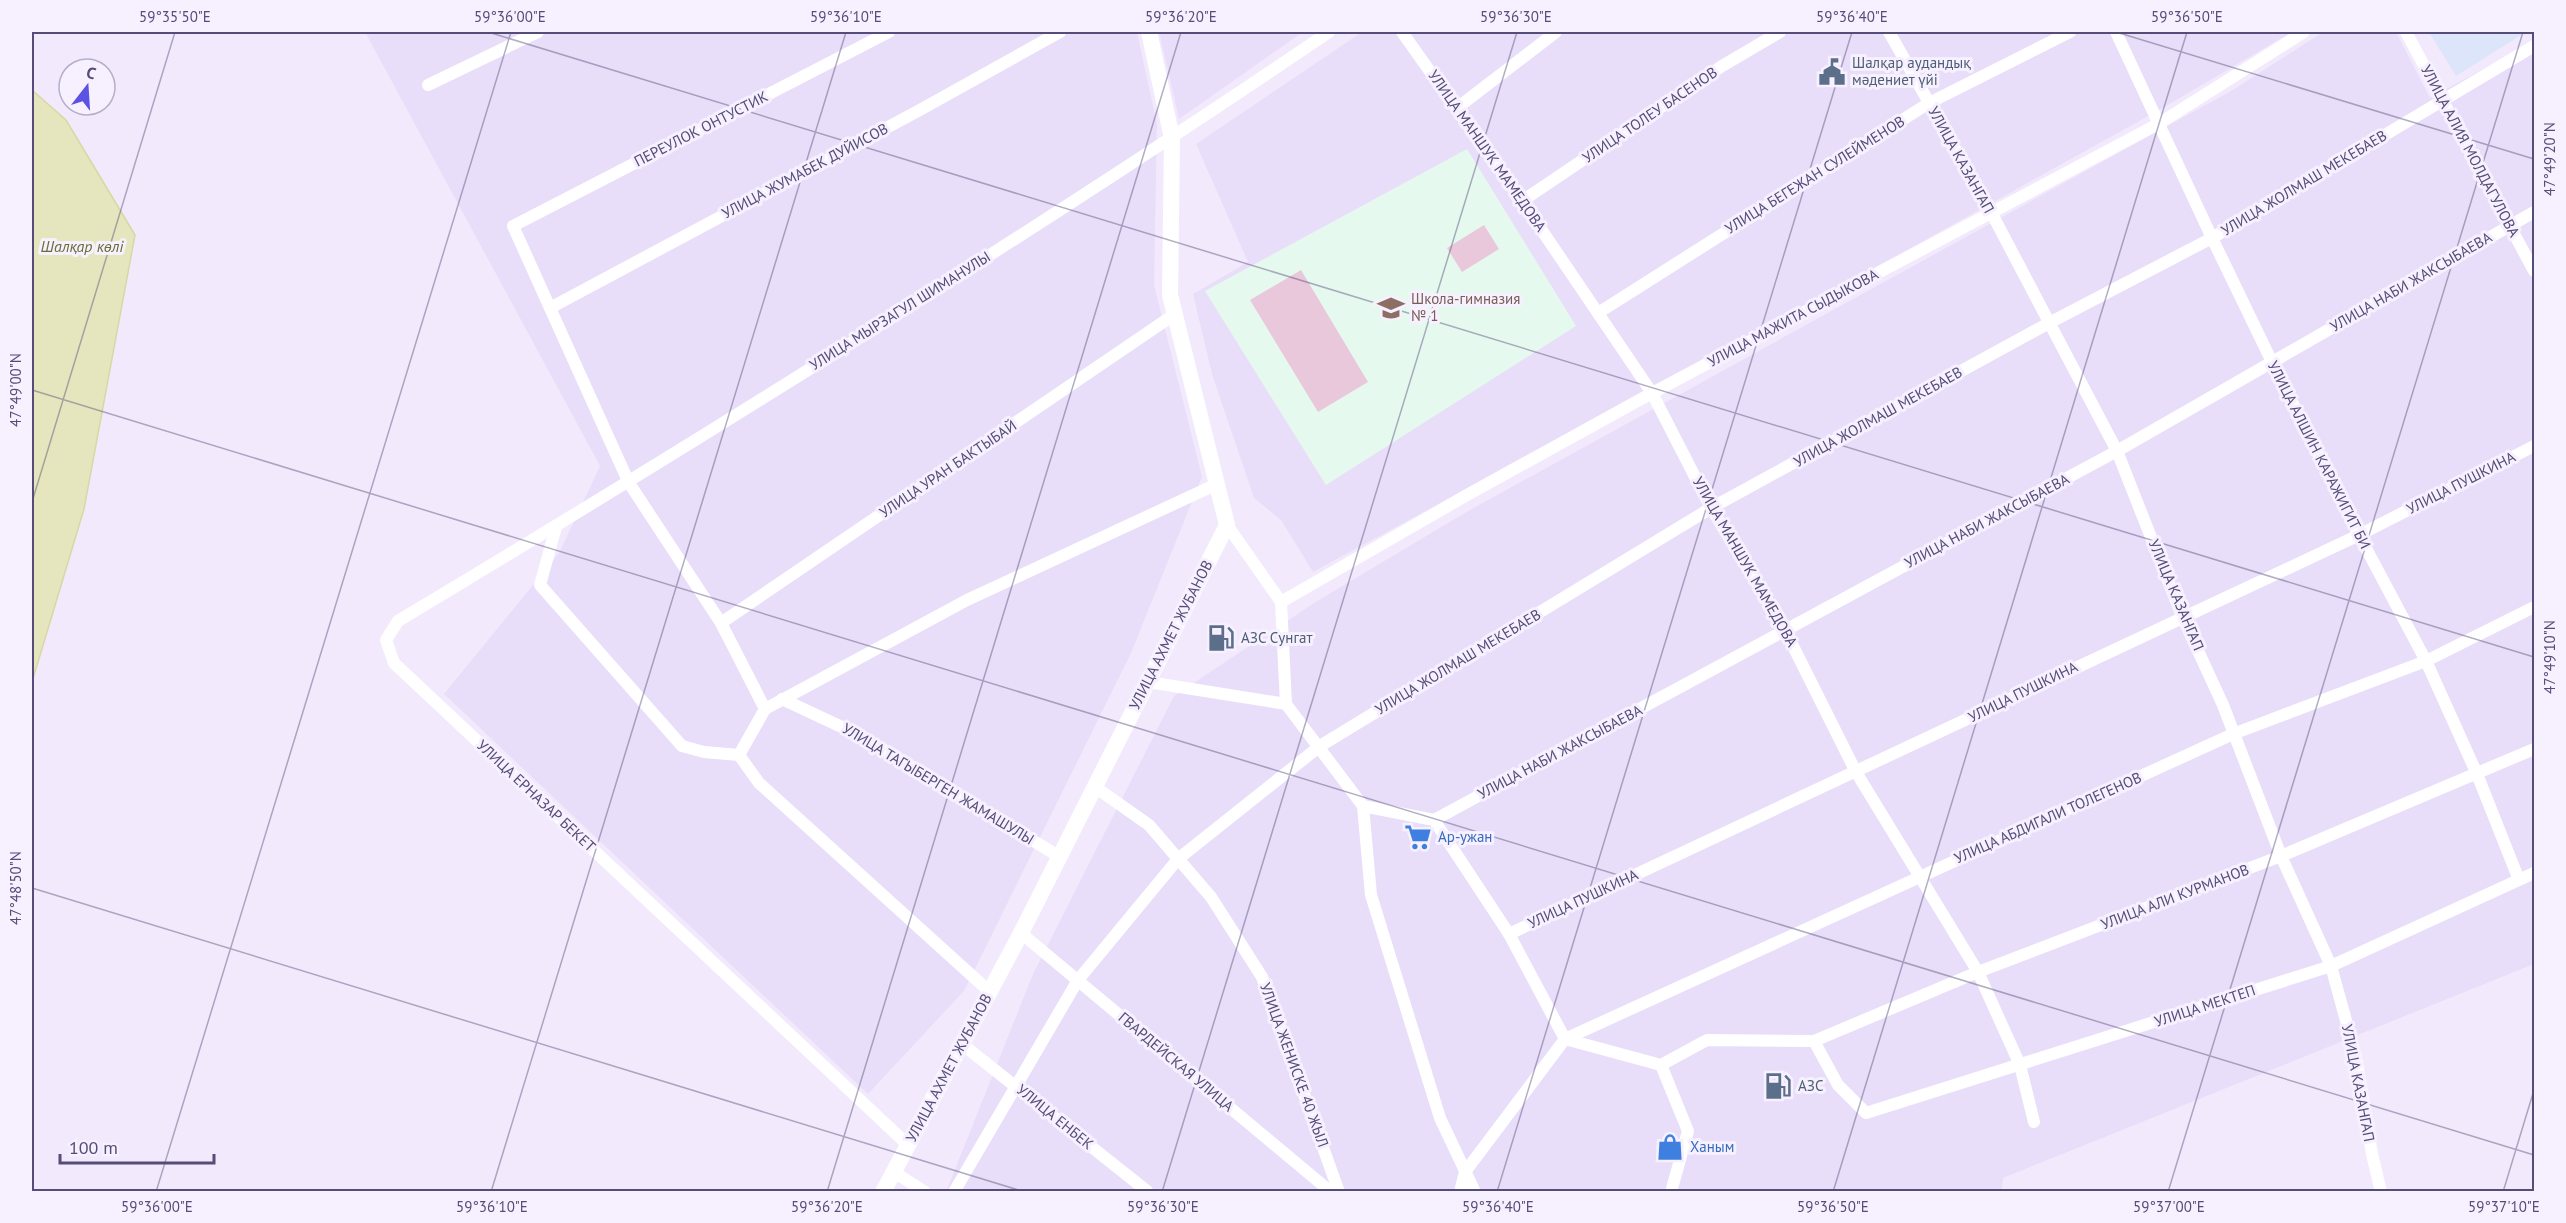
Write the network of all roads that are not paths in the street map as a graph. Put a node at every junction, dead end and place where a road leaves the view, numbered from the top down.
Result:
1 (538, 32) edge
2 (890, 32) edge
3 (1060, 32) edge
4 (1149, 32) edge
5 (1329, 32) edge
6 (1402, 32) edge
7 (1556, 32) edge
8 (1780, 32) edge
9 (1889, 32) edge
10 (2070, 32) edge
11 (2116, 32) edge
12 (2304, 32) edge
13 (2406, 32) edge
14 (2535, 46) edge
15 (428, 85) dead end
16 (2443, 101) junction
17 (1929, 103) junction
18 (1457, 108) junction
19 (2160, 123) junction
20 (1172, 138) junction
21 (1522, 201) junction
22 (1991, 212) junction
23 (2535, 212) edge
24 (2510, 226) junction
25 (2212, 238) junction
26 (2535, 272) edge
27 (550, 308) junction
28 (1598, 313) junction
29 (1174, 314) junction
30 (2049, 323) junction
31 (2272, 362) junction
32 (1652, 393) junction
33 (2535, 446) edge
34 (2117, 451) junction
35 (628, 483) junction
36 (1217, 484) junction
37 (1711, 508) junction
38 (1227, 525) junction
39 (556, 527) junction
40 (2359, 535) junction
41 (1281, 602) junction
42 (2535, 607) edge
43 (2182, 616) junction
44 (721, 623) junction
45 (1785, 630) junction
46 (2426, 661) junction
47 (1148, 682) junction
48 (782, 699) junction
49 (1286, 704) junction
50 (765, 709) junction
51 (2233, 734) junction
52 (1320, 746) junction
53 (2535, 750) edge
54 (739, 755) junction
55 (1856, 772) junction
56 (2477, 774) junction
57 (1095, 787) junction
58 (1363, 806) junction
59 (1434, 820) junction
60 (2281, 856) junction
61 (1060, 857) junction
62 (1178, 859) junction
63 (2535, 873) edge
64 (1922, 876) junction
65 (2519, 880) junction
66 (1021, 933) junction
67 (1509, 934) junction
68 (2331, 966) junction
69 (1978, 972) junction
70 (1078, 980) junction
71 (990, 992) junction
72 (1564, 1039) junction
73 (1814, 1041) junction
74 (962, 1044) junction
75 (1661, 1065) junction
76 (2020, 1065) junction
77 (1016, 1086) junction
78 (2034, 1122) dead end
79 (908, 1145) junction
80 (894, 1172) junction
81 (1465, 1172) junction
82 (883, 1191) edge
83 (925, 1191) edge
84 (954, 1191) edge
85 (1147, 1191) edge
86 (1331, 1191) edge
87 (1339, 1191) edge
88 (1460, 1191) edge
89 (1475, 1191) edge
90 (1671, 1191) edge
91 (2381, 1191) edge

1 - 15 street
2 - 27 street, ПЕРЕУЛОК ОНТУСТИК
3 - 27 street, УЛИЦА ЖУМАБЕК ДУЙИСОВ
4 - 20 main road
5 - 20 street, УЛИЦА МЫРЗАГУЛ ШИМАНУЛЫ
6 - 18 street, УЛИЦА МАНШУК МАМЕДОВА
7 - 18 street
8 - 21 street, УЛИЦА ТОЛЕУ БАСЕНОВ
9 - 17 street, УЛИЦА КАЗАНГАП
10 - 17 street, УЛИЦА БЕГЕЖАН СУЛЕЙМЕНОВ
11 - 19 street, УЛИЦА АЛШИН КАРАЖИГИТ БИ
12 - 19 street, УЛИЦА МАЖИТА СЫДЫКОВА
13 - 16 street, УЛИЦА АЛИЯ МОЛДАГУЛОВА
14 - 16 street, УЛИЦА ЖОЛМАШ МЕКЕБАЕВ
16 - 24 street, УЛИЦА АЛИЯ МОЛДАГУЛОВА
16 - 25 street, УЛИЦА ЖОЛМАШ МЕКЕБАЕВ
17 - 22 street, УЛИЦА КАЗАНГАП
17 - 28 street, УЛИЦА БЕГЕЖАН СУЛЕЙМЕНОВ
18 - 21 street, УЛИЦА МАНШУК МАМЕДОВА
19 - 22 street, УЛИЦА МАЖИТА СЫДЫКОВА
19 - 25 street, УЛИЦА АЛШИН КАРАЖИГИТ БИ
20 - 29 main road
20 - 35 street, УЛИЦА МЫРЗАГУЛ ШИМАНУЛЫ
21 - 28 street, УЛИЦА МАНШУК МАМЕДОВА
22 - 30 street, УЛИЦА КАЗАНГАП
22 - 32 street, УЛИЦА МАЖИТА СЫДЫКОВА
23 - 24 street, УЛИЦА НАБИ ЖАКСЫБАЕВА
24 - 26 street, УЛИЦА АЛИЯ МОЛДАГУЛОВА
24 - 31 street, УЛИЦА НАБИ ЖАКСЫБАЕВА
25 - 30 street, УЛИЦА ЖОЛМАШ МЕКЕБАЕВ
25 - 31 street, УЛИЦА АЛШИН КАРАЖИГИТ БИ
27 - 35 street
28 - 32 street, УЛИЦА МАНШУК МАМЕДОВА
29 - 36 main road
29 - 44 street, УЛИЦА УРАН БАКТЫБАЙ
30 - 34 street, УЛИЦА КАЗАНГАП
30 - 37 street, УЛИЦА ЖОЛМАШ МЕКЕБАЕВ
31 - 34 street, УЛИЦА НАБИ ЖАКСЫБАЕВА
31 - 40 street, УЛИЦА АЛШИН КАРАЖИГИТ БИ
32 - 37 street, УЛИЦА МАНШУК МАМЕДОВА
32 - 41 street, УЛИЦА МАЖИТА СЫДЫКОВА
33 - 40 street, УЛИЦА ПУШКИНА
34 - 43 street, УЛИЦА КАЗАНГАП
34 - 45 street, УЛИЦА НАБИ ЖАКСЫБАЕВА
35 - 39 street, УЛИЦА ЕРНАЗАР БЕКЕТ
35 - 44 street
36 - 38 main road
36 - 48 street
37 - 45 street, УЛИЦА МАНШУК МАМЕДОВА
37 - 52 street, УЛИЦА ЖОЛМАШ МЕКЕБАЕВ
38 - 41 street
38 - 47 main road, УЛИЦА АХМЕТ ЖУБАНОВ
39 - 54 street
39 - 79 street, УЛИЦА ЕРНАЗАР БЕКЕТ
40 - 43 street, УЛИЦА ПУШКИНА
40 - 46 street, УЛИЦА АЛШИН КАРАЖИГИТ БИ
41 - 49 street
42 - 46 street, УЛИЦА АБДИГАЛИ ТОЛЕГЕНОВ
43 - 51 street, УЛИЦА КАЗАНГАП
43 - 55 street, УЛИЦА ПУШКИНА
44 - 50 street
45 - 55 street, УЛИЦА МАНШУК МАМЕДОВА
45 - 59 street, УЛИЦА НАБИ ЖАКСЫБАЕВА
46 - 51 street, УЛИЦА АБДИГАЛИ ТОЛЕГЕНОВ
46 - 56 street, УЛИЦА АЛШИН КАРАЖИГИТ БИ
47 - 49 street
47 - 57 main road, УЛИЦА АХМЕТ ЖУБАНОВ
48 - 50 street
48 - 61 street, УЛИЦА ТАГЫБЕРГЕН ЖАМАШУЛЫ
49 - 52 street
50 - 54 street
51 - 60 street, УЛИЦА КАЗАНГАП
51 - 64 street, УЛИЦА АБДИГАЛИ ТОЛЕГЕНОВ
52 - 58 street
52 - 62 street, УЛИЦА ЖОЛМАШ МЕКЕБАЕВ
53 - 56 street, УЛИЦА АЛИ КУРМАНОВ
54 - 71 street
55 - 64 street, УЛИЦА МАНШУК МАМЕДОВА
55 - 67 street, УЛИЦА ПУШКИНА
56 - 60 street, УЛИЦА АЛИ КУРМАНОВ
56 - 65 street, УЛИЦА АЛШИН КАРАЖИГИТ БИ
57 - 61 main road, УЛИЦА АХМЕТ ЖУБАНОВ
57 - 62 street, УЛИЦА ЖЕНИСКЕ 40 ЖЫЛ
58 - 59 street
58 - 81 street
59 - 67 street
60 - 68 street, УЛИЦА КАЗАНГАП
60 - 69 street, УЛИЦА АЛИ КУРМАНОВ
61 - 66 main road, УЛИЦА АХМЕТ ЖУБАНОВ
62 - 70 street, УЛИЦА ЖОЛМАШ МЕКЕБАЕВ
62 - 87 street, УЛИЦА ЖЕНИСКЕ 40 ЖЫЛ
63 - 65 street, УЛИЦА МЕКТЕП
64 - 69 street, УЛИЦА МАНШУК МАМЕДОВА
64 - 72 street, УЛИЦА АБДИГАЛИ ТОЛЕГЕНОВ
65 - 68 street, УЛИЦА МЕКТЕП
66 - 70 street, ГВАРДЕЙСКАЯ УЛИЦА
66 - 71 main road, УЛИЦА АХМЕТ ЖУБАНОВ
67 - 72 street
68 - 76 street, УЛИЦА МЕКТЕП
68 - 91 street, УЛИЦА КАЗАНГАП
69 - 73 street, УЛИЦА АЛИ КУРМАНОВ
69 - 76 street, УЛИЦА МАНШУК МАМЕДОВА
70 - 77 street, УЛИЦА ЖОЛМАШ МЕКЕБАЕВ
70 - 86 street, ГВАРДЕЙСКАЯ УЛИЦА
71 - 74 main road, УЛИЦА АХМЕТ ЖУБАНОВ
72 - 75 street
72 - 81 street
73 - 75 street
73 - 76 street, УЛИЦА МЕКТЕП
74 - 77 street, УЛИЦА ЕНБЕК
74 - 79 main road, УЛИЦА АХМЕТ ЖУБАНОВ
75 - 90 street
76 - 78 street, УЛИЦА МАНШУК МАМЕДОВА
77 - 84 street, УЛИЦА ЖОЛМАШ МЕКЕБАЕВ
77 - 85 street, УЛИЦА ЕНБЕК
79 - 80 main road, УЛИЦА АХМЕТ ЖУБАНОВ
80 - 82 main road, УЛИЦА АХМЕТ ЖУБАНОВ
80 - 83 street
81 - 88 street
81 - 89 street

